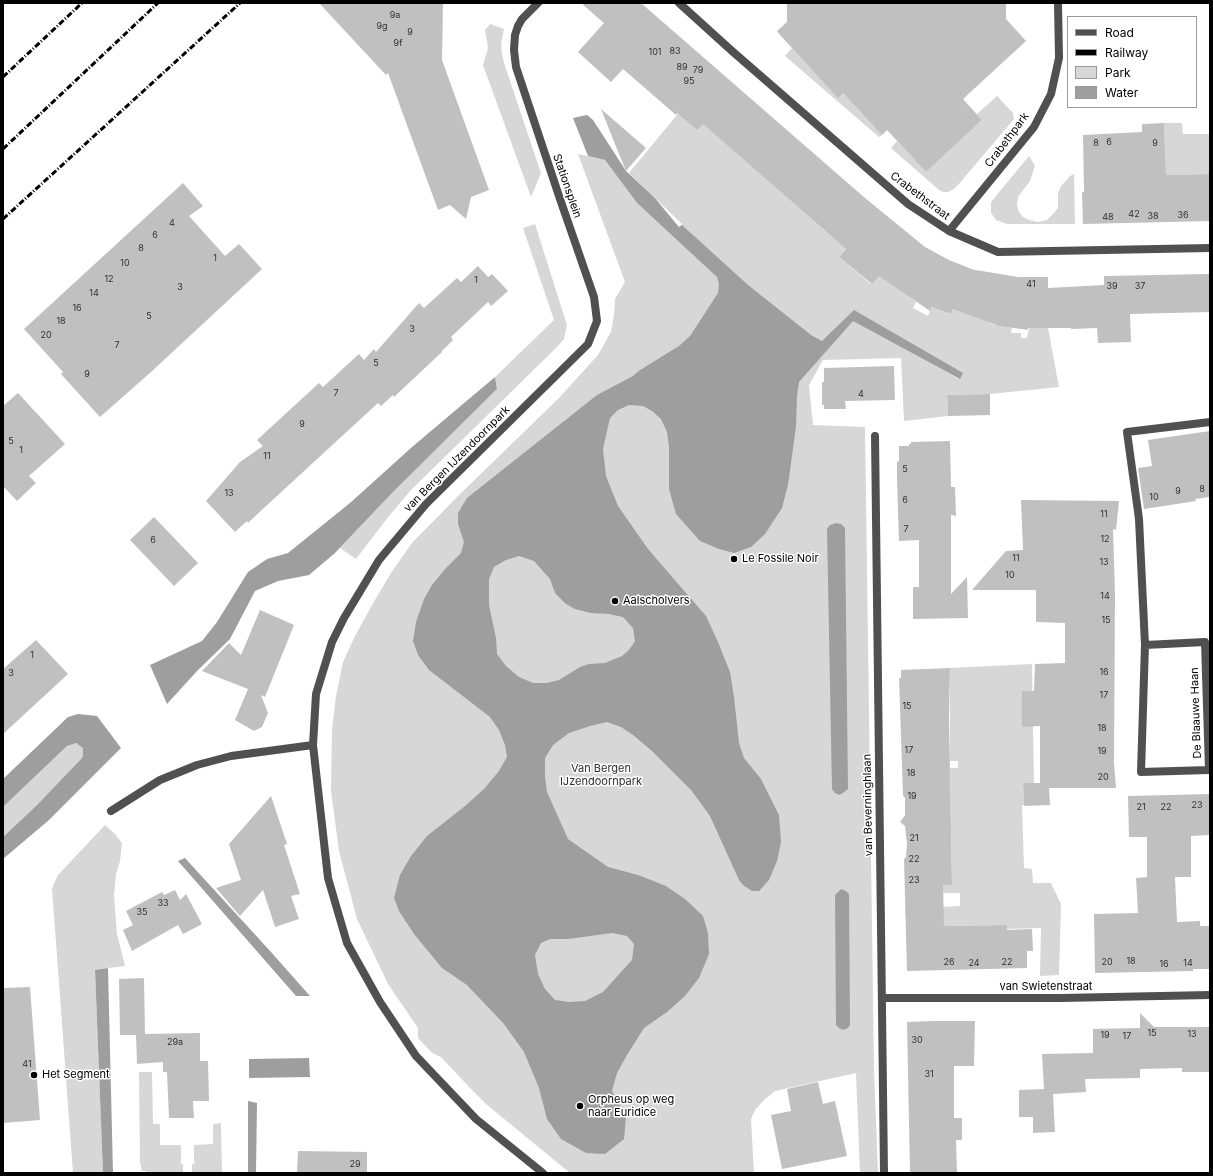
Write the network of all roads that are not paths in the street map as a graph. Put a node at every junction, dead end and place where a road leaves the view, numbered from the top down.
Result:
1 (538, 3) edge
2 (678, 3) edge
3 (1058, 3) edge
4 (949, 231) junction
5 (1210, 248) edge
6 (561, 371) joint
7 (1210, 422) edge
8 (875, 436) dead end
9 (1145, 645) junction
10 (313, 745) junction
11 (111, 811) dead end
12 (1210, 995) edge
13 (883, 998) junction
14 (543, 1173) edge
15 (884, 1173) edge

1 - 6 street, Stationsplein
2 - 4 street, Crabethstraat
3 - 4 street, Crabethpark
4 - 5 street, Crabethstraat
6 - 10 street, van Bergen IJzendoornpark
7 - 9 street, De Blaauwe Haan
8 - 13 street, van Beverninghlaan
9 - 9 street, De Blaauwe Haan
10 - 11 street
10 - 14 street, van Bergen IJzendoornpark
12 - 13 street, van Swietenstraat
13 - 15 street, van Beverninghlaan

